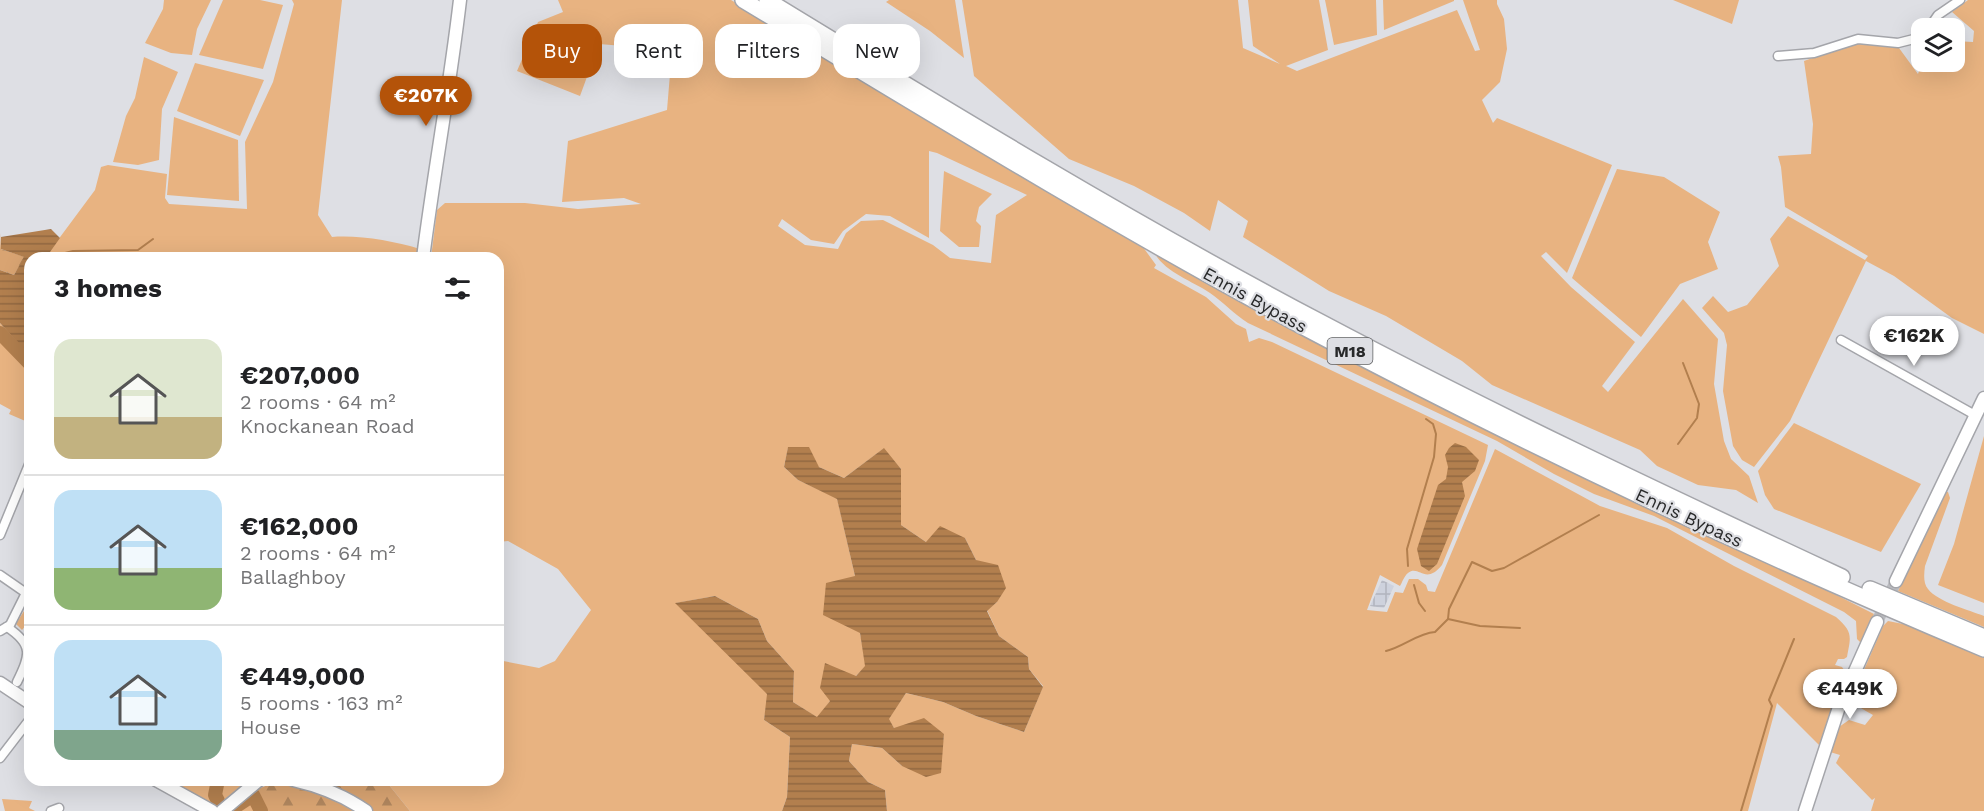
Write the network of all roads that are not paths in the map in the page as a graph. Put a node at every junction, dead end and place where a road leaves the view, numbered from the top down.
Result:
1 (460, 0) edge
2 (743, 0) edge
3 (767, 0) edge
4 (1960, 0) edge
5 (1936, 18) edge
6 (1911, 41) edge
7 (1778, 56) dead end
8 (424, 252) edge
9 (1840, 340) dead end
10 (1984, 398) edge
11 (1975, 415) junction
12 (24, 477) edge
13 (0, 535) edge
14 (0, 575) edge
15 (1896, 581) tunnel mouth
16 (24, 589) edge
17 (24, 599) edge
18 (1877, 622) tunnel mouth
19 (4, 629) edge
20 (1984, 637) edge
21 (24, 640) edge
22 (1984, 649) edge
23 (24, 666) edge
24 (17, 682) dead end
25 (0, 683) edge
26 (24, 699) edge
27 (24, 727) edge
28 (0, 758) edge
29 (167, 786) edge
30 (252, 786) edge
31 (316, 786) edge
32 (212, 811) edge
33 (222, 811) edge
34 (366, 811) edge
35 (1805, 811) edge

1 - 8 street
2 - 22 highway, Ennis Bypass / M18
3 - 20 highway, Ennis Bypass / M18
4 - 5 street
6 - 7 street
9 - 11 street
10 - 11 street
11 - 15 street
12 - 13 street
14 - 16 street
17 - 19 street
18 - 35 street
19 - 21 street
23 - 24 street
25 - 26 street
27 - 28 street
29 - 32 street
30 - 33 street
31 - 34 street

